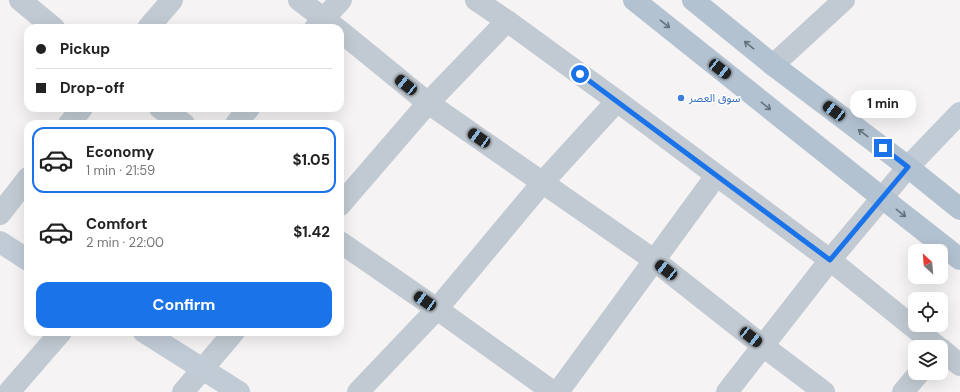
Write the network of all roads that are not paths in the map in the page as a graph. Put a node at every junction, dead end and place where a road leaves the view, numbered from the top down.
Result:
1 (20, 0) edge
2 (172, 0) edge
3 (299, 0) edge
4 (341, 0) edge
5 (476, 0) edge
6 (634, 0) edge
7 (693, 0) edge
8 (844, 0) edge
9 (507, 21) junction
10 (49, 24) edge
11 (151, 24) edge
12 (325, 24) edge
13 (344, 34) edge
14 (773, 65) junction
15 (617, 101) junction
16 (428, 103) junction
17 (79, 112) edge
18 (166, 112) edge
19 (246, 112) edge
20 (960, 113) edge
21 (72, 120) edge
22 (178, 120) edge
23 (239, 120) edge
24 (908, 167) junction
25 (716, 176) junction
26 (543, 182) junction
27 (24, 183) edge
28 (881, 197) junction
29 (344, 200) edge
30 (960, 209) edge
31 (0, 214) edge
32 (0, 242) edge
33 (344, 245) edge
34 (24, 257) edge
35 (960, 259) edge
36 (654, 260) junction
37 (830, 260) junction
38 (437, 309) junction
39 (58, 336) edge
40 (150, 336) edge
41 (231, 336) edge
42 (929, 340) edge
43 (763, 346) junction
44 (948, 355) edge
45 (960, 365) edge
46 (203, 369) junction
47 (913, 380) edge
48 (9, 392) edge
49 (183, 392) edge
50 (239, 392) edge
51 (358, 392) edge
52 (553, 392) edge
53 (558, 392) edge
54 (727, 392) edge
55 (824, 392) edge
56 (903, 392) edge

1 - 10 street
2 - 11 street
3 - 12 street
4 - 12 street
5 - 9 street
6 -> 28 main road
14 -> 7 main road
8 - 14 street
9 - 15 street
9 - 16 street
13 - 16 street
24 -> 14 main road
15 - 25 street
15 - 26 street
16 - 26 street
16 - 29 street
17 - 21 street
18 - 22 street
19 - 23 street
20 - 24 street
24 - 28 street
24 - 30 main road
25 - 36 street
25 - 37 street
26 - 36 street
26 - 38 street
27 - 31 street
28 -> 35 main road
28 - 37 street
32 - 34 street
33 - 38 street
36 - 43 street
36 - 53 street
37 - 42 street
37 - 43 street
38 - 51 street
38 - 52 street
39 - 48 street
40 - 46 street
41 - 46 street
43 - 54 street
43 - 55 street
44 - 45 street
46 - 49 street
46 - 50 street
47 - 56 street

